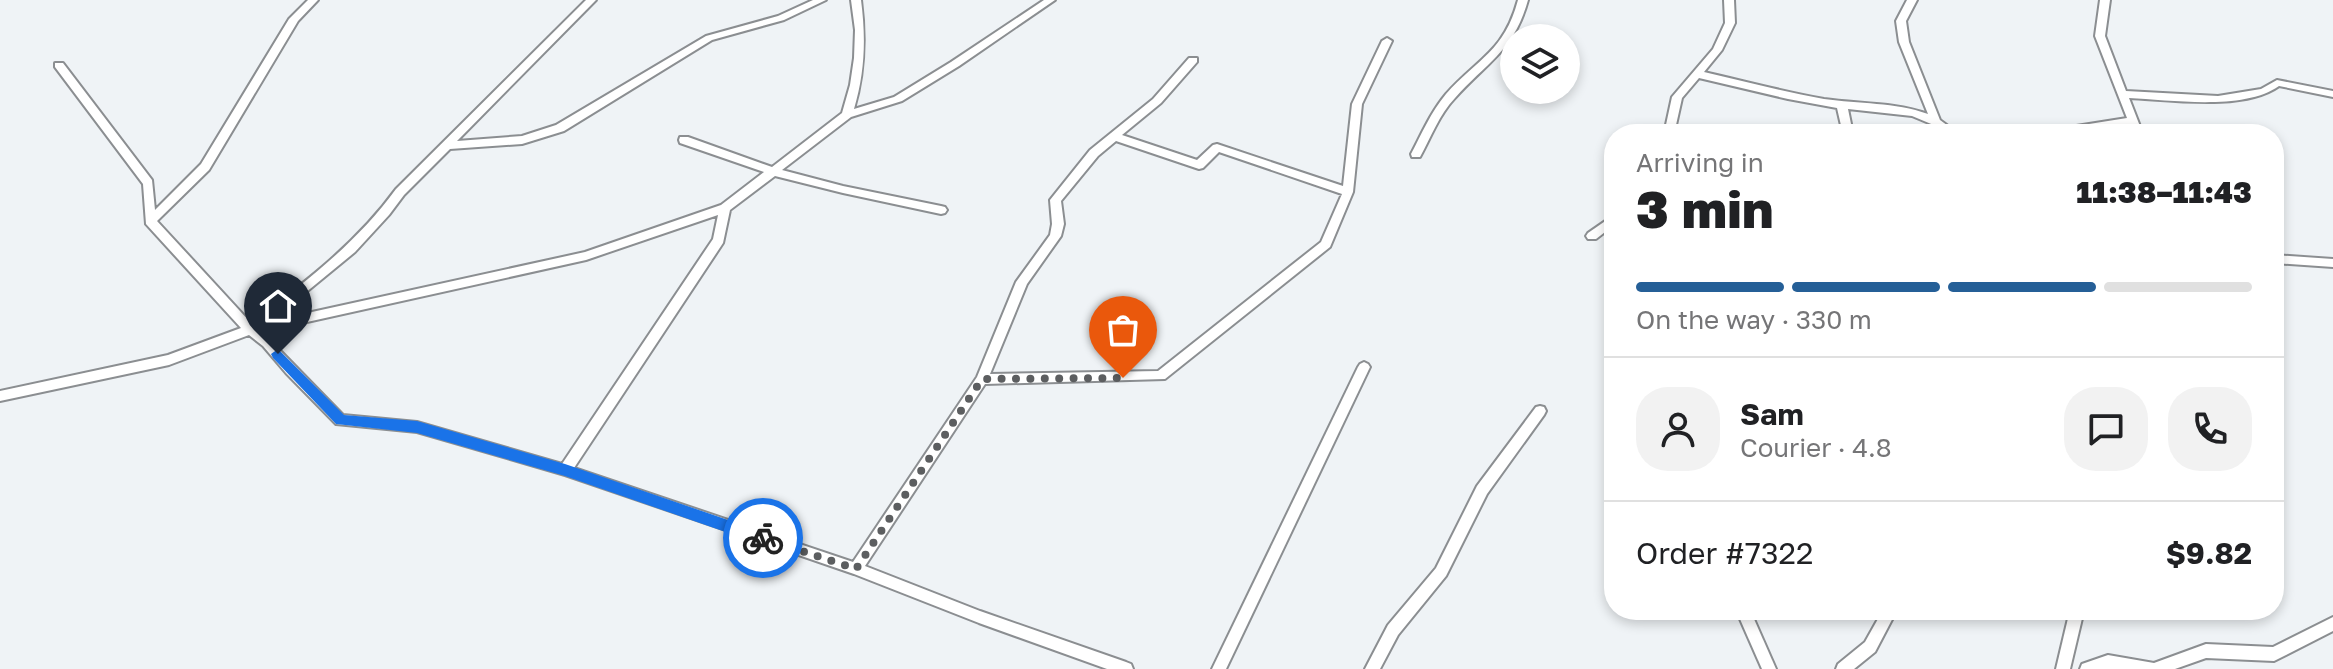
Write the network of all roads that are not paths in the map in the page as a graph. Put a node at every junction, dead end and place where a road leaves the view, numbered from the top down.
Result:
1 (313, 0) edge
2 (591, 0) edge
3 (821, 0) edge
4 (856, 0) edge
5 (1050, 0) edge
6 (1523, 0) edge
7 (1729, 0) edge
8 (1912, 0) edge
9 (2105, 0) edge
10 (1387, 41) dead end
11 (1193, 60) dead end
12 (59, 65) dead end
13 (1697, 74) junction
14 (2124, 94) junction
15 (2333, 94) edge
16 (1842, 105) junction
17 (847, 115) junction
18 (1935, 119) junction
19 (2133, 121) junction
20 (1671, 124) edge
21 (1846, 124) edge
22 (1941, 124) edge
23 (2114, 124) edge
24 (2134, 124) edge
25 (1113, 136) junction
26 (684, 140) dead end
27 (448, 145) junction
28 (1416, 154) dead end
29 (770, 173) junction
30 (1348, 192) junction
31 (725, 208) junction
32 (941, 210) dead end
33 (150, 221) junction
34 (1604, 227) edge
35 (1592, 236) dead end
36 (2284, 260) edge
37 (2333, 263) edge
38 (250, 330) junction
39 (1364, 367) dead end
40 (982, 379) junction
41 (0, 396) edge
42 (1540, 411) dead end
43 (565, 470) junction
44 (856, 569) junction
45 (1747, 620) edge
46 (1885, 620) edge
47 (2075, 620) edge
48 (2333, 624) edge
49 (1126, 669) edge
50 (1219, 669) edge
51 (1372, 669) edge
52 (1769, 669) edge
53 (1843, 669) edge
54 (2063, 669) edge
55 (2087, 669) edge
56 (2151, 669) edge
57 (2157, 669) edge

1 - 33 street
2 - 27 street
3 - 27 street
4 - 17 street
5 - 17 street
6 - 28 street
7 - 13 street
8 - 18 street
9 - 14 street
10 - 30 street
11 - 25 street
12 - 33 street
13 - 16 street
13 - 20 street
14 - 15 street
14 - 19 street
16 - 18 street
16 - 21 street
17 - 29 street
18 - 22 street
19 - 23 street
19 - 24 street
25 - 30 street
25 - 40 street
26 - 29 street
27 - 38 street
29 - 31 street
29 - 32 street
30 - 40 street
31 - 38 street
31 - 43 street
33 - 38 street
34 - 35 street
36 - 37 street
38 - 41 street
38 - 43 street
39 - 50 street
40 - 44 street
42 - 51 street
43 - 44 street
44 - 49 street
45 - 52 street
46 - 53 street
47 - 54 street
48 - 57 street
55 - 56 street

